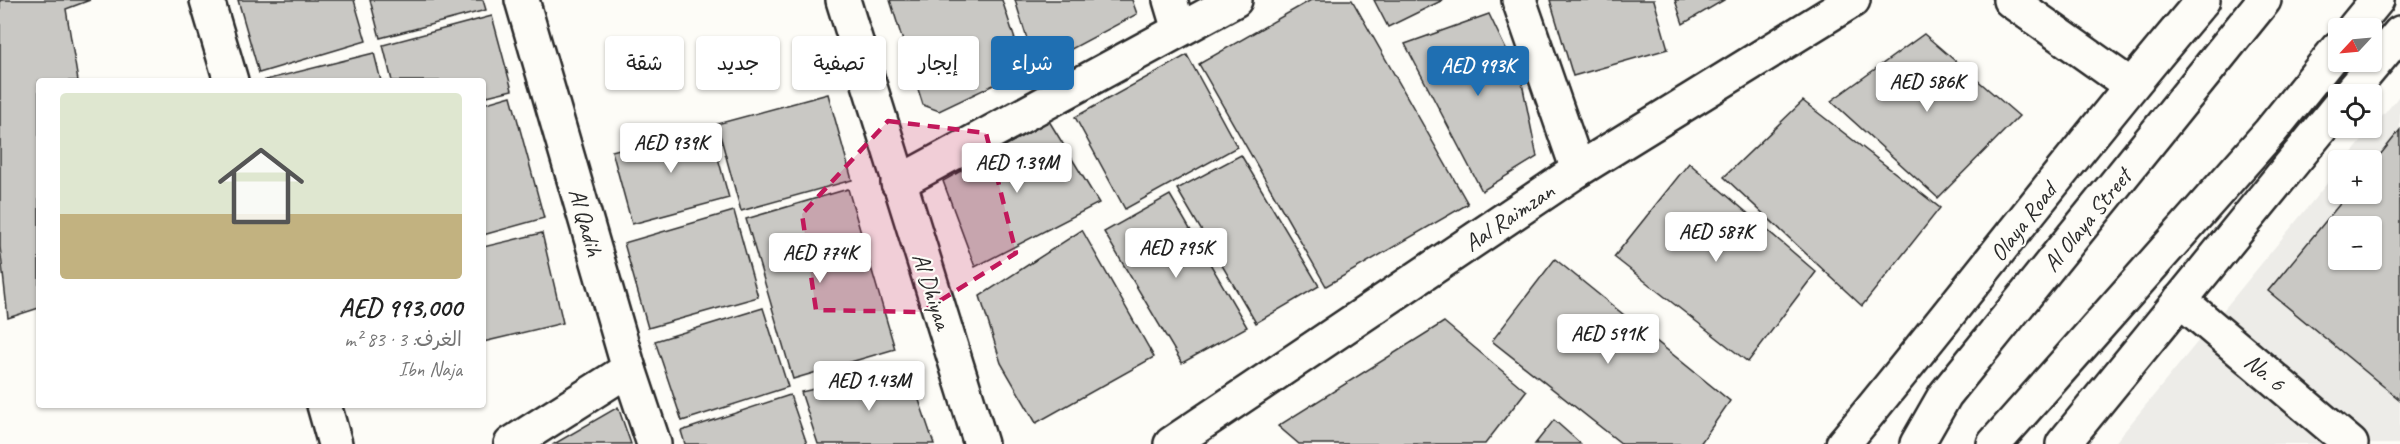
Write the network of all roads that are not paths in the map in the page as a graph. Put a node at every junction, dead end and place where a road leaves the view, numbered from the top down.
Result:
1 (207, 0) edge
2 (522, 0) edge
3 (843, 0) edge
4 (1235, 0) edge
5 (1519, 0) edge
6 (1853, 0) edge
7 (2010, 0) edge
8 (2203, 0) edge
9 (2264, 0) edge
10 (2377, 0) edge
11 (1175, 15) edge
12 (2362, 18) edge
13 (2400, 33) edge
14 (2328, 60) edge
15 (230, 78) edge
16 (2357, 84) edge
17 (2130, 85) junction
18 (2328, 119) edge
19 (1578, 170) junction
20 (898, 183) junction
21 (2180, 300) junction
22 (629, 369) junction
23 (325, 408) edge
24 (335, 444) edge
25 (511, 444) edge
26 (654, 444) edge
27 (981, 444) edge
28 (1171, 444) edge
29 (1843, 444) edge
30 (1917, 444) edge
31 (1994, 444) edge
32 (2063, 444) edge
33 (2351, 444) edge

1 - 15 street
2 - 22 street, Al Qadih
3 - 20 street, Al Dhiyaa
4 - 11 street
5 - 19 street
6 - 19 street, Aal Raimzan
7 - 17 street
8 - 17 street, Olaya Road
9 - 30 street, Al Olaya Street
10 - 12 street
11 - 20 street
13 - 16 street
14 - 31 street
17 - 29 street, Olaya Road
18 - 21 street
19 - 28 street, Aal Raimzan
20 - 27 street, Al Dhiyaa
21 - 32 street
21 - 33 street, No. 6
22 - 25 street
22 - 26 street, Al Qadih
23 - 24 street

